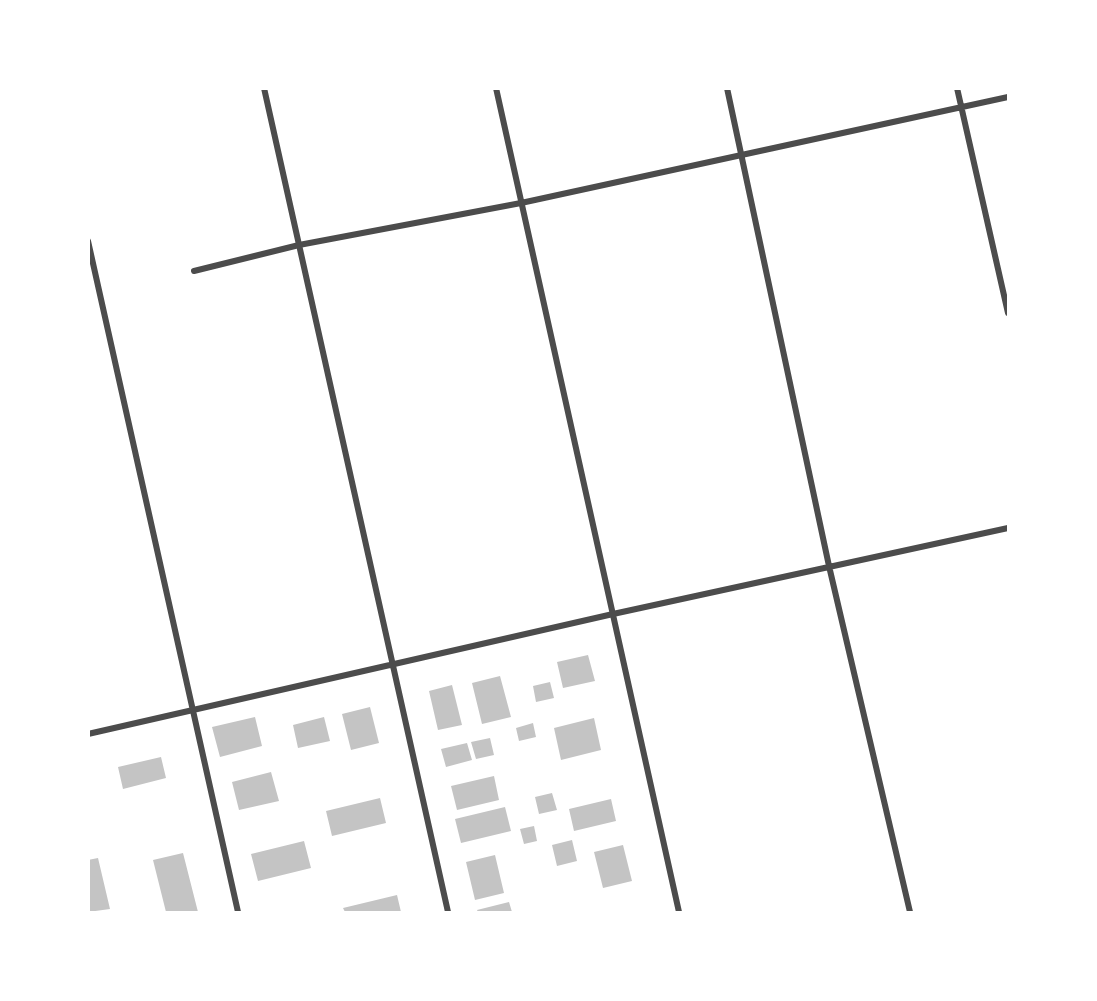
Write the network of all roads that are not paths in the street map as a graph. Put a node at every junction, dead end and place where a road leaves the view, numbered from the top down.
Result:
1 (264, 88) edge
2 (496, 88) edge
3 (727, 88) edge
4 (957, 88) edge
5 (1008, 97) edge
6 (962, 108) junction
7 (742, 154) junction
8 (521, 203) junction
9 (88, 241) edge
10 (299, 245) junction
11 (194, 271) dead end
12 (1008, 313) edge
13 (1008, 528) edge
14 (829, 566) junction
15 (613, 614) junction
16 (393, 665) junction
17 (193, 710) junction
18 (88, 734) edge
19 (238, 912) edge
20 (448, 912) edge
21 (680, 912) edge
22 (910, 912) edge

1 - 10 street
2 - 8 street
3 - 7 street
4 - 6 street
5 - 6 street
6 - 7 street
6 - 12 street
7 - 8 street
7 - 14 street
8 - 10 street
8 - 15 street
9 - 17 street
10 - 11 street
10 - 16 street
13 - 14 street
14 - 15 street
14 - 22 street
15 - 16 street
15 - 21 street
16 - 17 street
16 - 20 street
17 - 18 street
17 - 19 street

